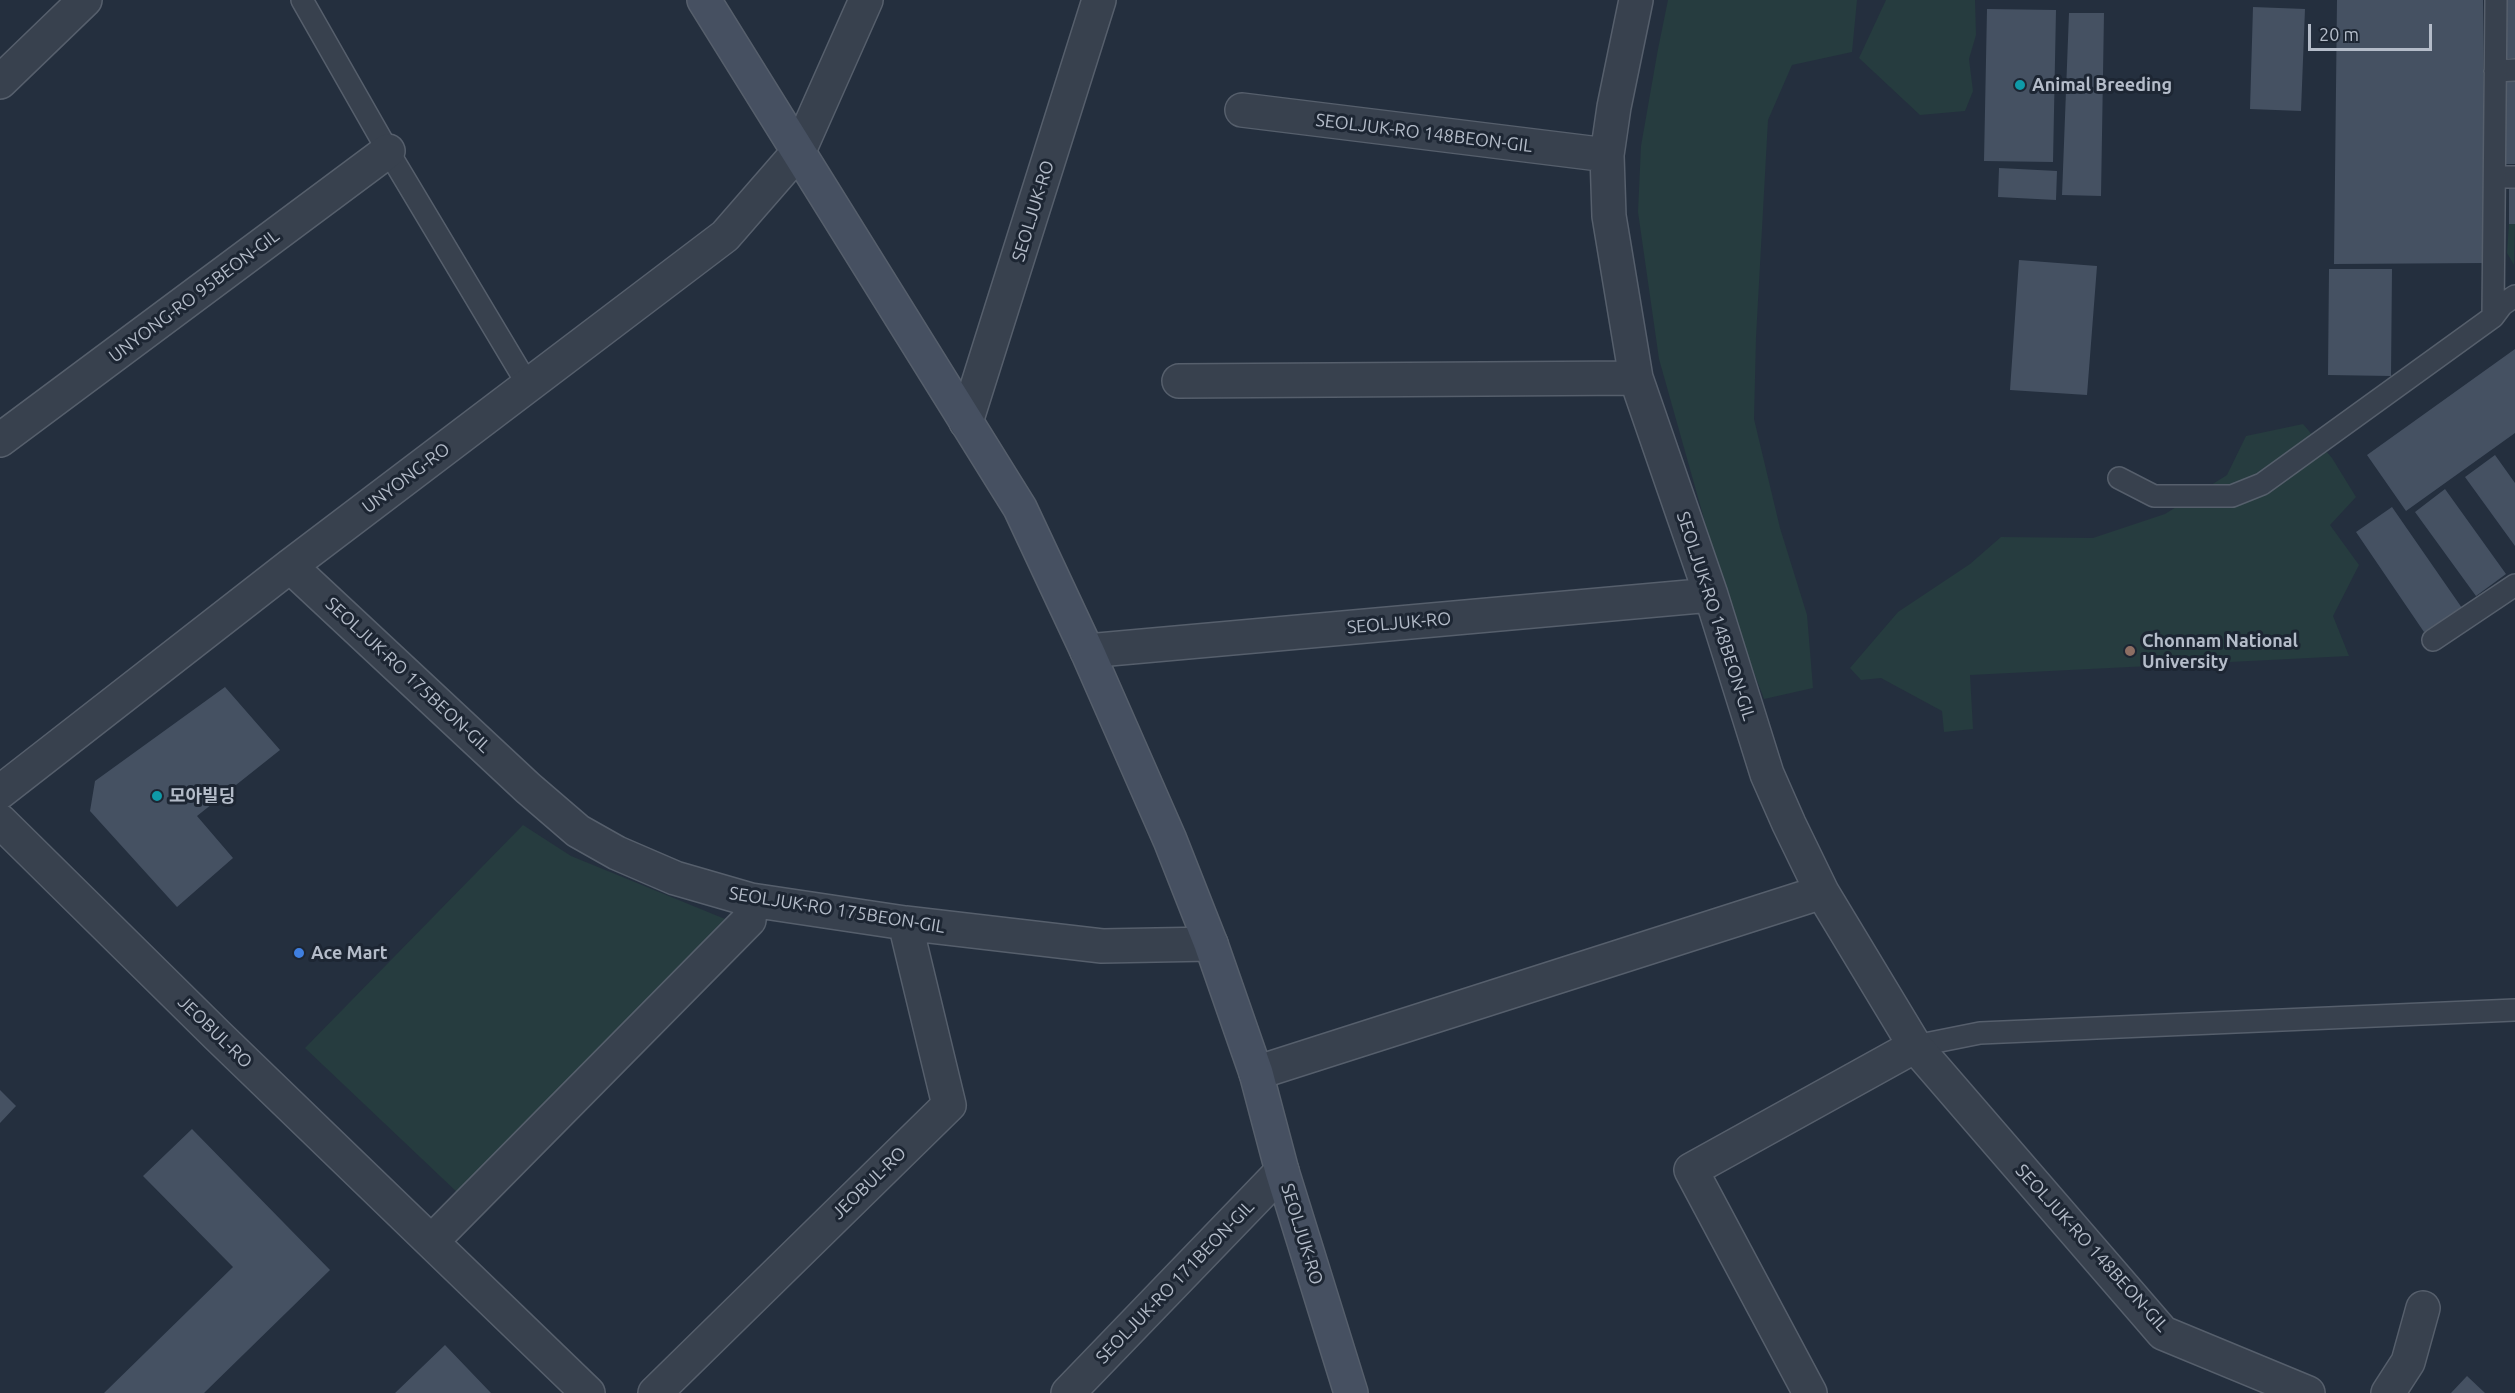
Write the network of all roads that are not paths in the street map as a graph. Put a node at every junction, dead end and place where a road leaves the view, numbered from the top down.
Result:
1 (85, 0) edge
2 (302, 0) edge
3 (704, 0) edge
4 (866, 0) edge
5 (1099, 0) edge
6 (1636, 0) edge
7 (2496, 0) edge
8 (2505, 71) edge
9 (0, 82) edge
10 (1242, 111) dead end
11 (388, 151) junction
12 (799, 151) junction
13 (1607, 155) junction
14 (2505, 177) edge
15 (2515, 296) edge
16 (2493, 317) junction
17 (1636, 378) junction
18 (1179, 381) dead end
19 (528, 385) junction
20 (966, 422) junction
21 (0, 440) edge
22 (2119, 478) dead end
23 (290, 566) junction
24 (2515, 585) edge
25 (1711, 595) junction
26 (2433, 640) dead end
27 (1087, 651) junction
28 (0, 792) edge
29 (0, 820) edge
30 (1822, 892) junction
31 (751, 900) junction
32 (905, 923) junction
33 (1211, 944) junction
34 (2515, 1010) edge
35 (1915, 1046) junction
36 (1256, 1073) junction
37 (1282, 1171) junction
38 (432, 1241) junction
39 (2423, 1308) dead end
40 (588, 1393) edge
41 (654, 1393) edge
42 (1068, 1393) edge
43 (1351, 1393) edge
44 (1810, 1393) edge
45 (2308, 1393) edge
46 (2388, 1393) edge

1 - 9 street
2 - 11 lane
3 - 12 main road, SEOLJUK-RO
4 - 12 street
5 - 20 street, SEOLJUK-RO
6 - 13 street, SEOLJUK-RO 148BEON-GIL
7 - 8 lane
8 - 14 lane
10 - 13 street, SEOLJUK-RO 148BEON-GIL
11 - 19 lane
11 - 21 street, UNYONG-RO 95BEON-GIL
12 - 19 street, UNYONG-RO
12 - 20 main road, SEOLJUK-RO
13 - 17 street, SEOLJUK-RO 148BEON-GIL
14 - 16 lane
15 - 16 lane
16 - 22 lane
17 - 18 street
17 - 25 street, SEOLJUK-RO 148BEON-GIL
19 - 23 street, UNYONG-RO
20 - 27 main road, SEOLJUK-RO
23 - 28 street, UNYONG-RO
23 - 31 street, SEOLJUK-RO 175BEON-GIL
24 - 26 lane
25 - 27 street, SEOLJUK-RO
25 - 30 street, SEOLJUK-RO 148BEON-GIL
27 - 33 main road, SEOLJUK-RO
29 - 38 street, JEOBUL-RO
30 - 35 street, SEOLJUK-RO 148BEON-GIL
30 - 36 street
31 - 32 street, SEOLJUK-RO 175BEON-GIL
31 - 38 street
32 - 33 street, SEOLJUK-RO 175BEON-GIL
32 - 41 street, JEOBUL-RO
33 - 36 main road, SEOLJUK-RO
34 - 35 lane
35 - 44 street
35 - 45 street, SEOLJUK-RO 148BEON-GIL
36 - 37 main road, SEOLJUK-RO
37 - 42 street, SEOLJUK-RO 171BEON-GIL
37 - 43 main road, SEOLJUK-RO
38 - 40 street, JEOBUL-RO
39 - 46 street

